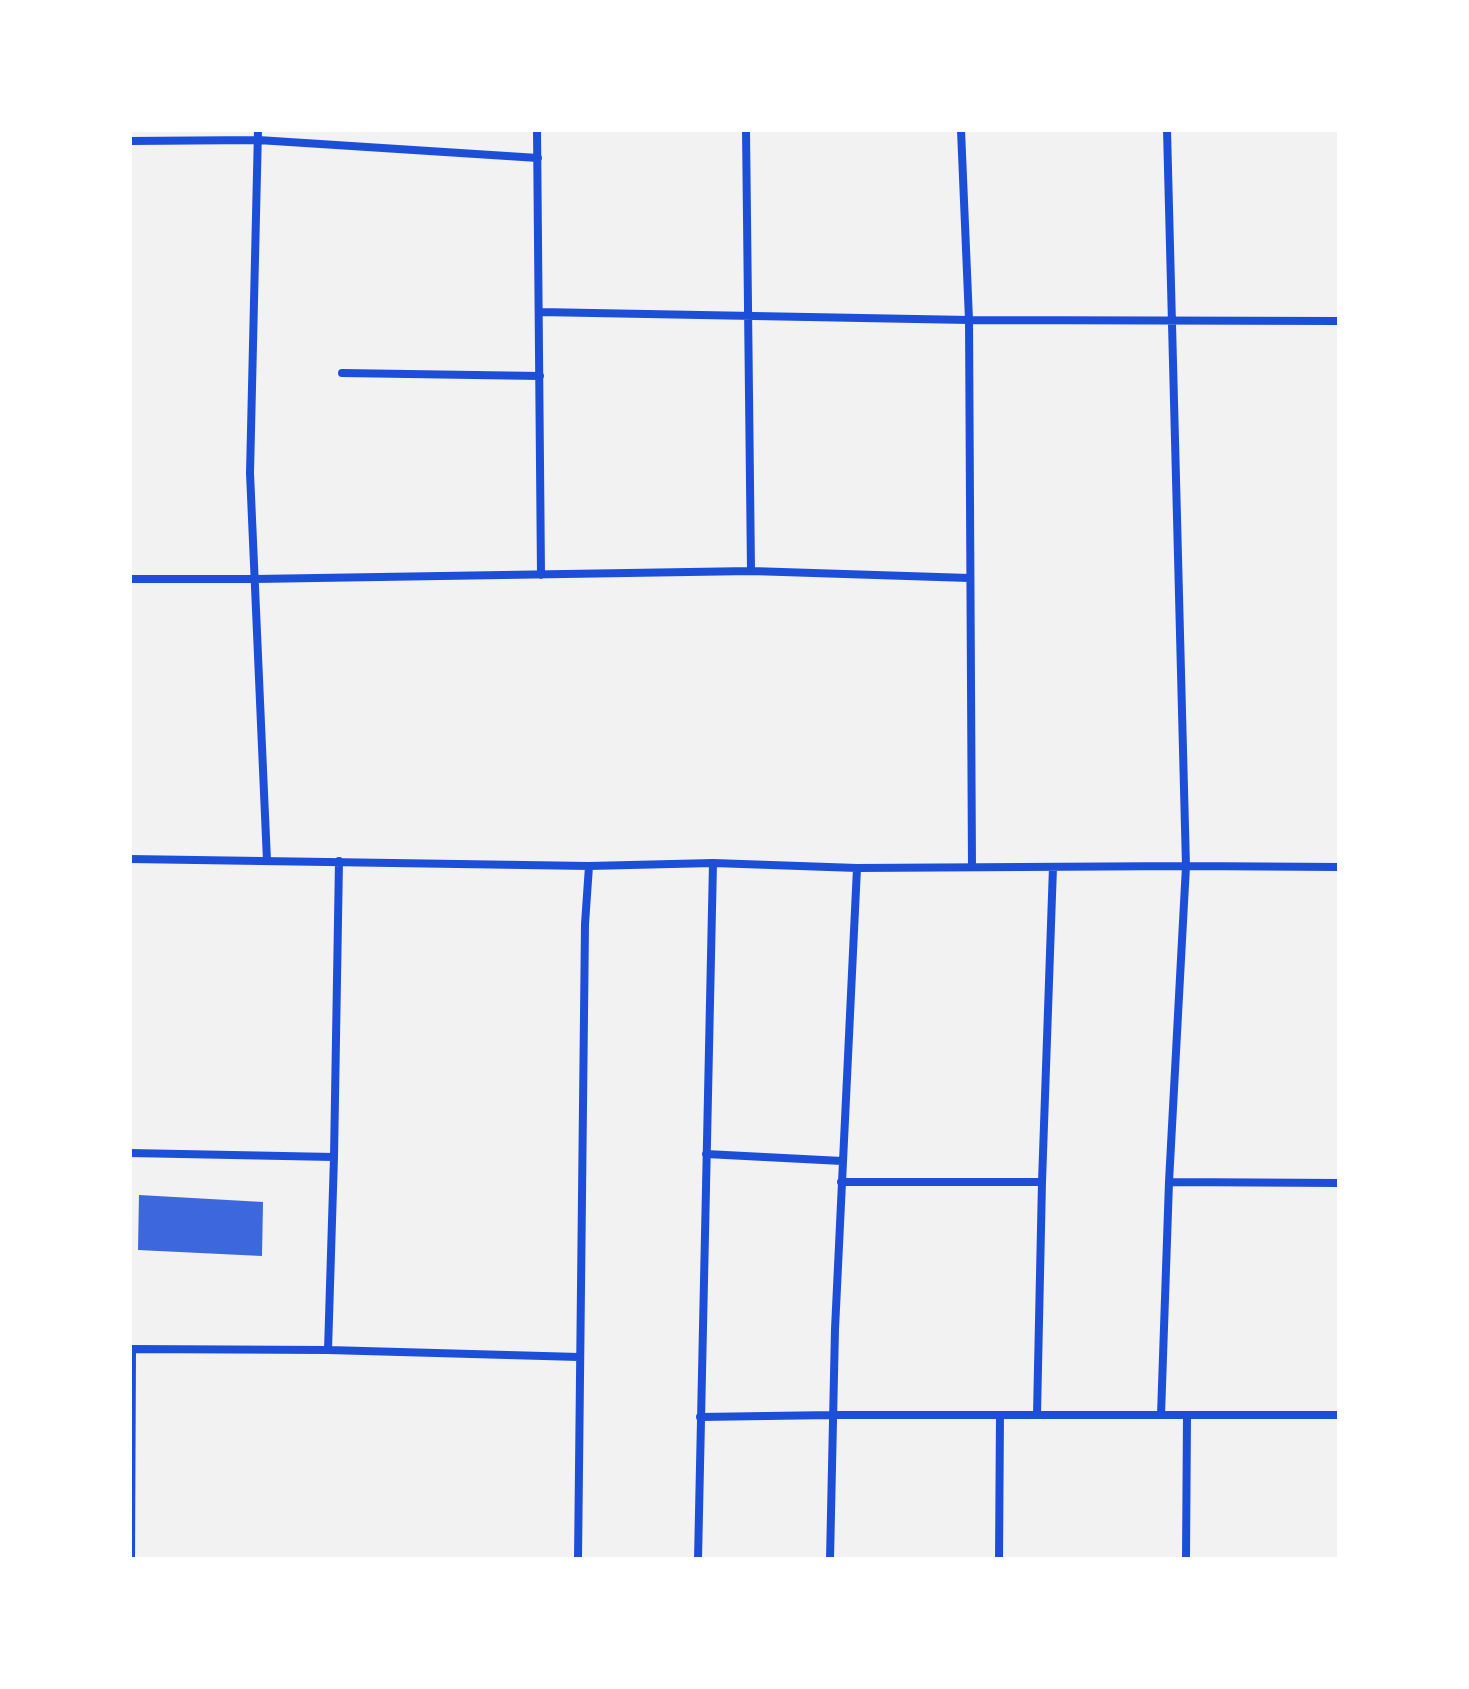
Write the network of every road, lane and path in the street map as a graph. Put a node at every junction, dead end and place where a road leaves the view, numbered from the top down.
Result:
1 (258, 130) edge
2 (537, 130) edge
3 (746, 130) edge
4 (961, 130) edge
5 (1167, 130) edge
6 (258, 140) junction
7 (130, 141) edge
8 (538, 158) junction
9 (539, 312) junction
10 (748, 314) junction
11 (969, 320) junction
12 (1173, 321) junction
13 (1339, 321) edge
14 (342, 373) dead end
15 (540, 376) junction
16 (751, 571) junction
17 (541, 575) junction
18 (969, 578) junction
19 (130, 579) edge
20 (255, 579) junction
21 (130, 859) edge
22 (267, 861) junction
23 (339, 861) junction
24 (713, 863) junction
25 (589, 866) junction
26 (1186, 866) junction
27 (972, 867) junction
28 (1053, 867) junction
29 (1339, 867) edge
30 (857, 868) junction
31 (130, 1153) edge
32 (706, 1154) junction
33 (334, 1157) junction
34 (842, 1161) junction
35 (841, 1182) junction
36 (1042, 1182) junction
37 (1169, 1182) junction
38 (1339, 1183) edge
39 (131, 1349) edge
40 (328, 1350) junction
41 (579, 1357) junction
42 (1037, 1414) junction
43 (833, 1415) junction
44 (1000, 1415) junction
45 (1161, 1415) junction
46 (1187, 1415) junction
47 (1339, 1415) edge
48 (700, 1417) junction
49 (131, 1559) edge
50 (578, 1559) edge
51 (698, 1559) edge
52 (830, 1559) edge
53 (999, 1559) edge
54 (1186, 1559) edge

1 - 6 street
2 - 8 street
3 - 10 street
4 - 11 street
5 - 12 street
6 - 7 street
6 - 8 street
6 - 20 street
8 - 9 street
9 - 10 street
9 - 15 street
10 - 11 street
10 - 16 street
11 - 12 street
11 - 18 street
12 - 13 street
12 - 26 street
14 - 15 street
15 - 17 street
16 - 17 street
16 - 18 street
17 - 20 street
18 - 27 street
19 - 20 street
20 - 22 street
21 - 22 street
22 - 23 street
23 - 25 street
23 - 33 street
24 - 25 street
24 - 30 street
24 - 32 street
25 - 41 street
26 - 28 street
26 - 29 street
26 - 37 street
27 - 28 street
27 - 30 street
28 - 36 street
30 - 34 street
31 - 33 street
32 - 34 street
32 - 48 street
33 - 40 street
34 - 35 street
35 - 36 street
35 - 43 street
36 - 42 street
37 - 38 street
37 - 45 street
39 - 40 street
39 - 49 street
40 - 41 street
41 - 50 street
42 - 44 street
42 - 45 street
43 - 44 street
43 - 48 street
43 - 52 street
44 - 53 street
45 - 46 street
46 - 47 street
46 - 54 street
48 - 51 street

